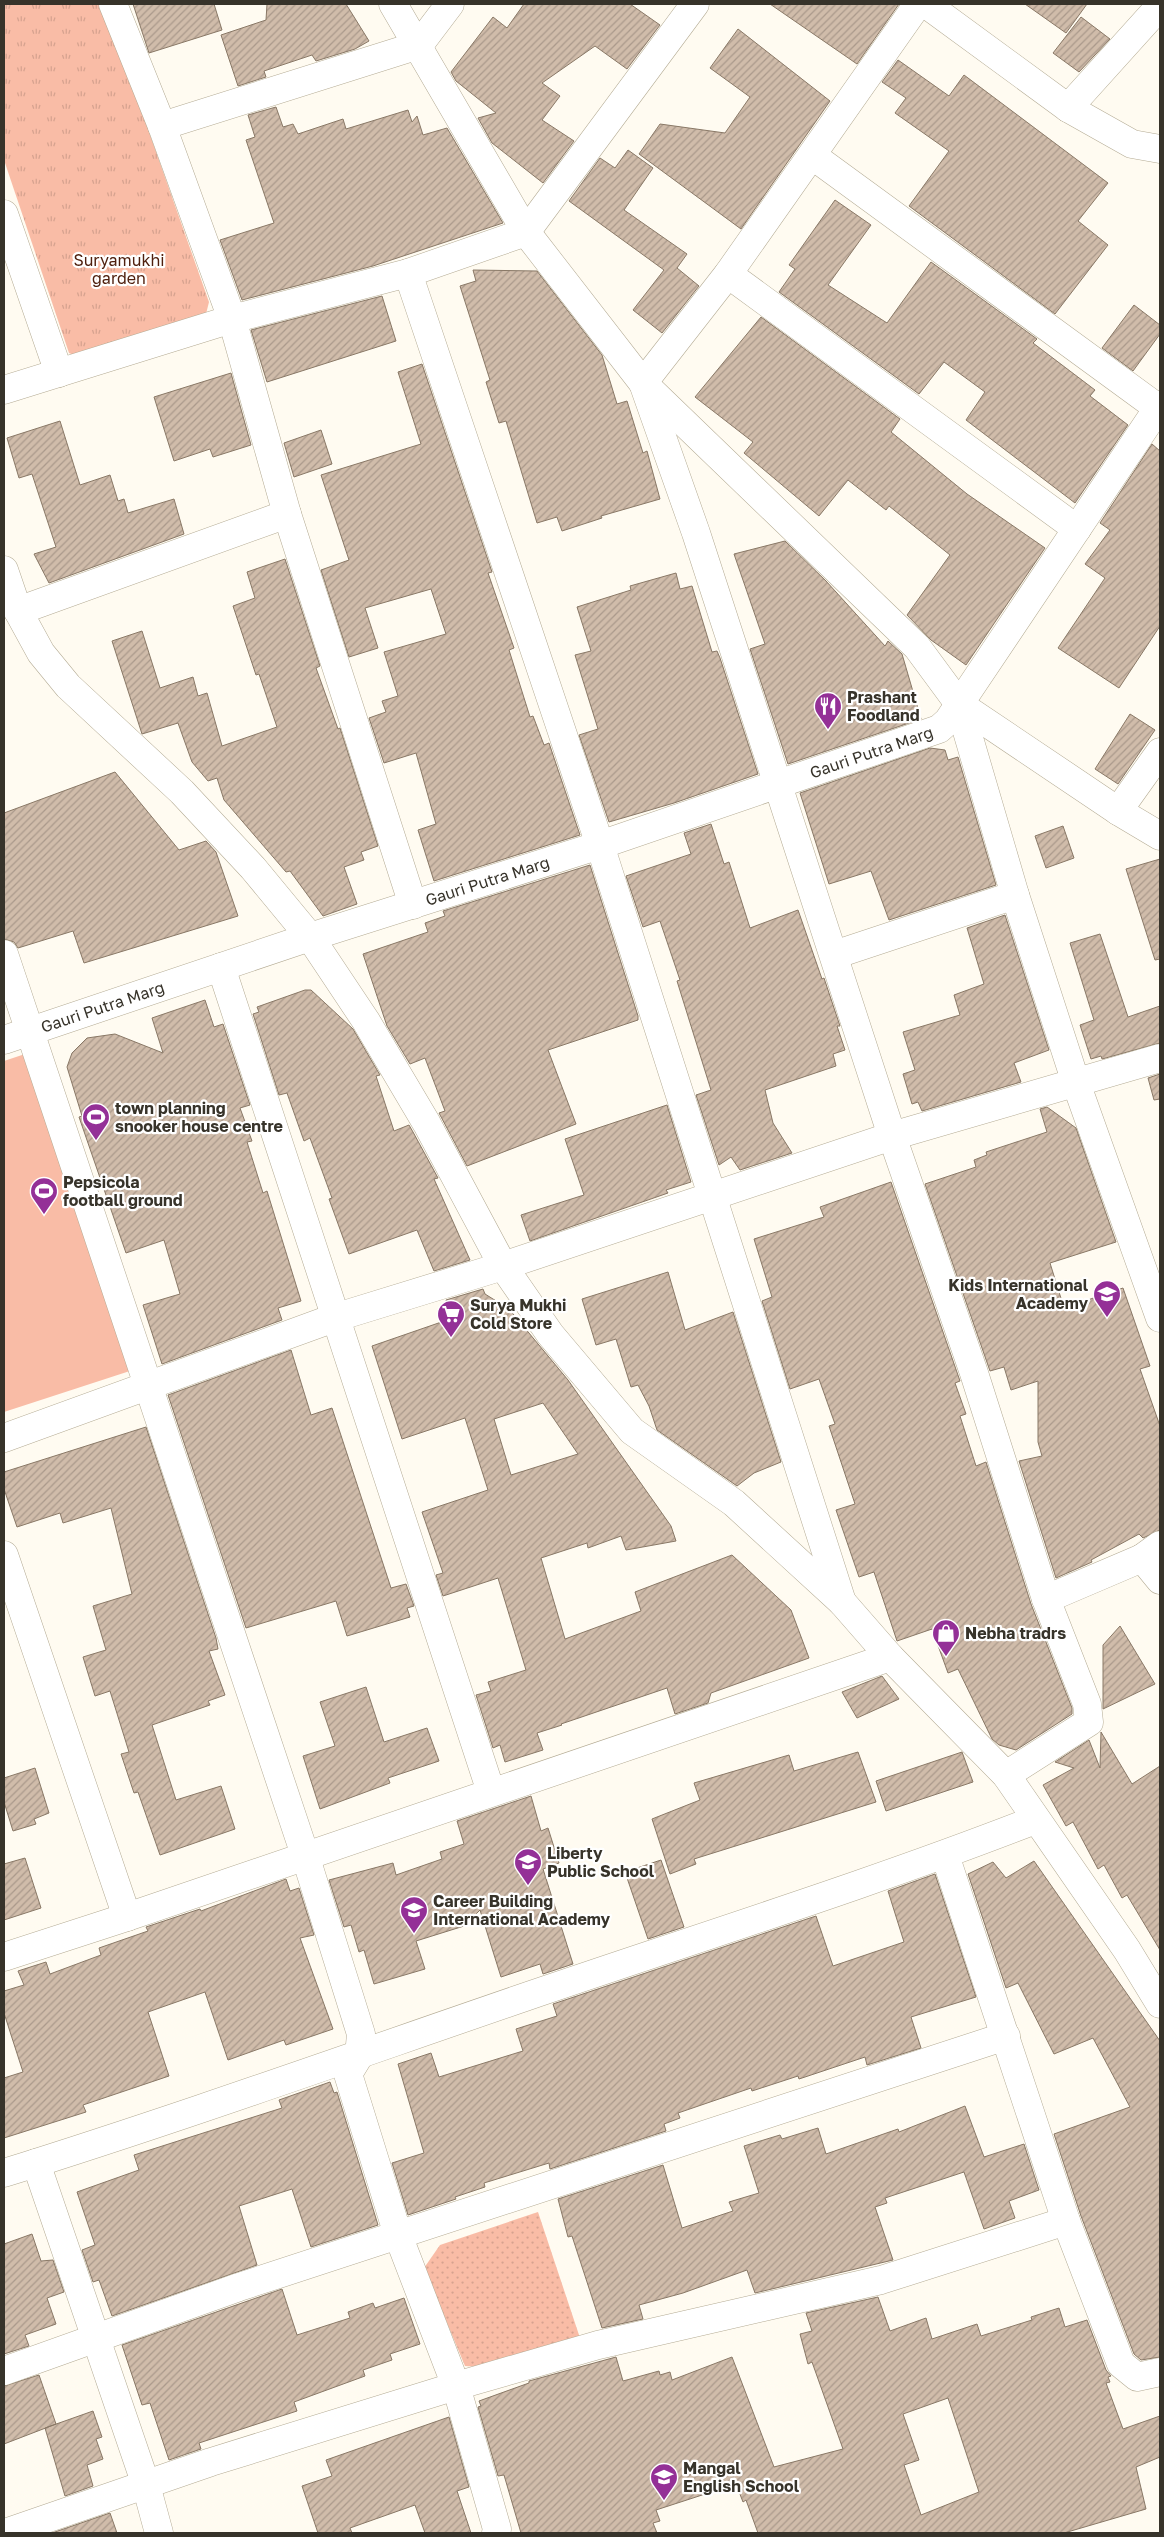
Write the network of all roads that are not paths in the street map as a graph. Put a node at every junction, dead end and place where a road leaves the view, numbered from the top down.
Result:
1 (113, 4) edge
2 (393, 4) edge
3 (450, 4) edge
4 (694, 4) edge
5 (918, 4) edge
6 (926, 4) edge
7 (1160, 6) edge
8 (419, 45) junction
9 (1068, 108) junction
10 (162, 126) junction
11 (1160, 149) edge
12 (813, 156) junction
13 (4, 214) edge
14 (526, 232) junction
15 (408, 273) junction
16 (728, 274) junction
17 (232, 319) junction
18 (59, 373) junction
19 (644, 383) junction
20 (4, 390) edge
21 (1159, 407) edge
22 (287, 514) junction
23 (1077, 529) junction
24 (4, 570) edge
25 (18, 611) junction
26 (959, 704) junction
27 (1160, 752) edge
28 (777, 785) junction
29 (1118, 811) junction
30 (1160, 836) edge
31 (600, 845) junction
32 (1015, 895) junction
33 (413, 905) junction
34 (310, 937) junction
35 (4, 954) edge
36 (834, 955) junction
37 (221, 967) junction
38 (31, 1032) junction
39 (4, 1040) edge
40 (1160, 1058) edge
41 (1076, 1083) junction
42 (892, 1136) junction
43 (711, 1195) junction
44 (503, 1266) junction
45 (334, 1318) junction
46 (1160, 1318) edge
47 (150, 1386) junction
48 (4, 1438) edge
49 (1151, 1552) edge
50 (4, 1555) edge
51 (1160, 1580) edge
52 (1046, 1599) junction
53 (842, 1602) junction
54 (890, 1657) junction
55 (1006, 1776) junction
56 (491, 1792) junction
57 (1035, 1820) junction
58 (305, 1855) junction
59 (945, 1855) junction
60 (126, 1917) junction
61 (4, 1957) edge
62 (1160, 2004) edge
63 (1006, 2036) junction
64 (359, 2056) junction
65 (36, 2163) junction
66 (4, 2173) edge
67 (1066, 2222) junction
68 (398, 2236) junction
69 (97, 2339) junction
70 (4, 2371) edge
71 (1160, 2372) edge
72 (456, 2386) junction
73 (146, 2485) junction
74 (4, 2533) edge
75 (159, 2533) edge
76 (496, 2533) edge

1 - 10 street
2 - 8 street
3 - 8 street
4 - 14 street
5 - 12 street
6 - 9 street
7 - 9 street
8 - 10 street
8 - 14 street
9 - 11 street
10 - 17 street
12 - 16 street
12 - 21 street
13 - 18 street
14 - 15 street
14 - 19 street
15 - 17 street
15 - 31 street
16 - 19 street
16 - 23 street
17 - 18 street
17 - 22 street
18 - 20 street
19 - 26 street
19 - 28 street
21 - 23 street, Gauri Putra Marg
22 - 25 street
22 - 33 street
23 - 26 street, Gauri Putra Marg
24 - 25 street
25 - 34 street
26 - 28 street, Gauri Putra Marg
26 - 29 street
26 - 32 street
27 - 29 street
28 - 31 street, Gauri Putra Marg
28 - 36 street
29 - 30 street
31 - 33 street, Gauri Putra Marg
31 - 43 street
32 - 36 street
32 - 41 street
33 - 34 street, Gauri Putra Marg
34 - 37 street, Gauri Putra Marg
34 - 44 street
35 - 38 street
36 - 42 street
37 - 38 street, Gauri Putra Marg
37 - 45 street
38 - 39 street, Gauri Putra Marg
38 - 47 street
40 - 41 street
41 - 42 street
41 - 46 street
42 - 43 street
42 - 52 street
43 - 44 street
43 - 53 street
44 - 45 street
44 - 53 street
45 - 47 street
45 - 56 street
47 - 48 street
47 - 58 street
49 - 51 street
49 - 52 street
50 - 60 street
52 - 55 street
53 - 54 street
54 - 55 street
54 - 56 street
55 - 57 street
56 - 58 street
57 - 59 street
57 - 62 street
58 - 60 street
58 - 64 street
59 - 63 street
59 - 64 street
60 - 61 street
63 - 67 street
63 - 68 street
64 - 65 street
64 - 68 street
65 - 66 street
65 - 69 street
67 - 71 street
67 - 72 street
68 - 69 street
68 - 72 street
69 - 70 street
69 - 73 street
72 - 73 street
72 - 76 street
73 - 74 street
73 - 75 street

